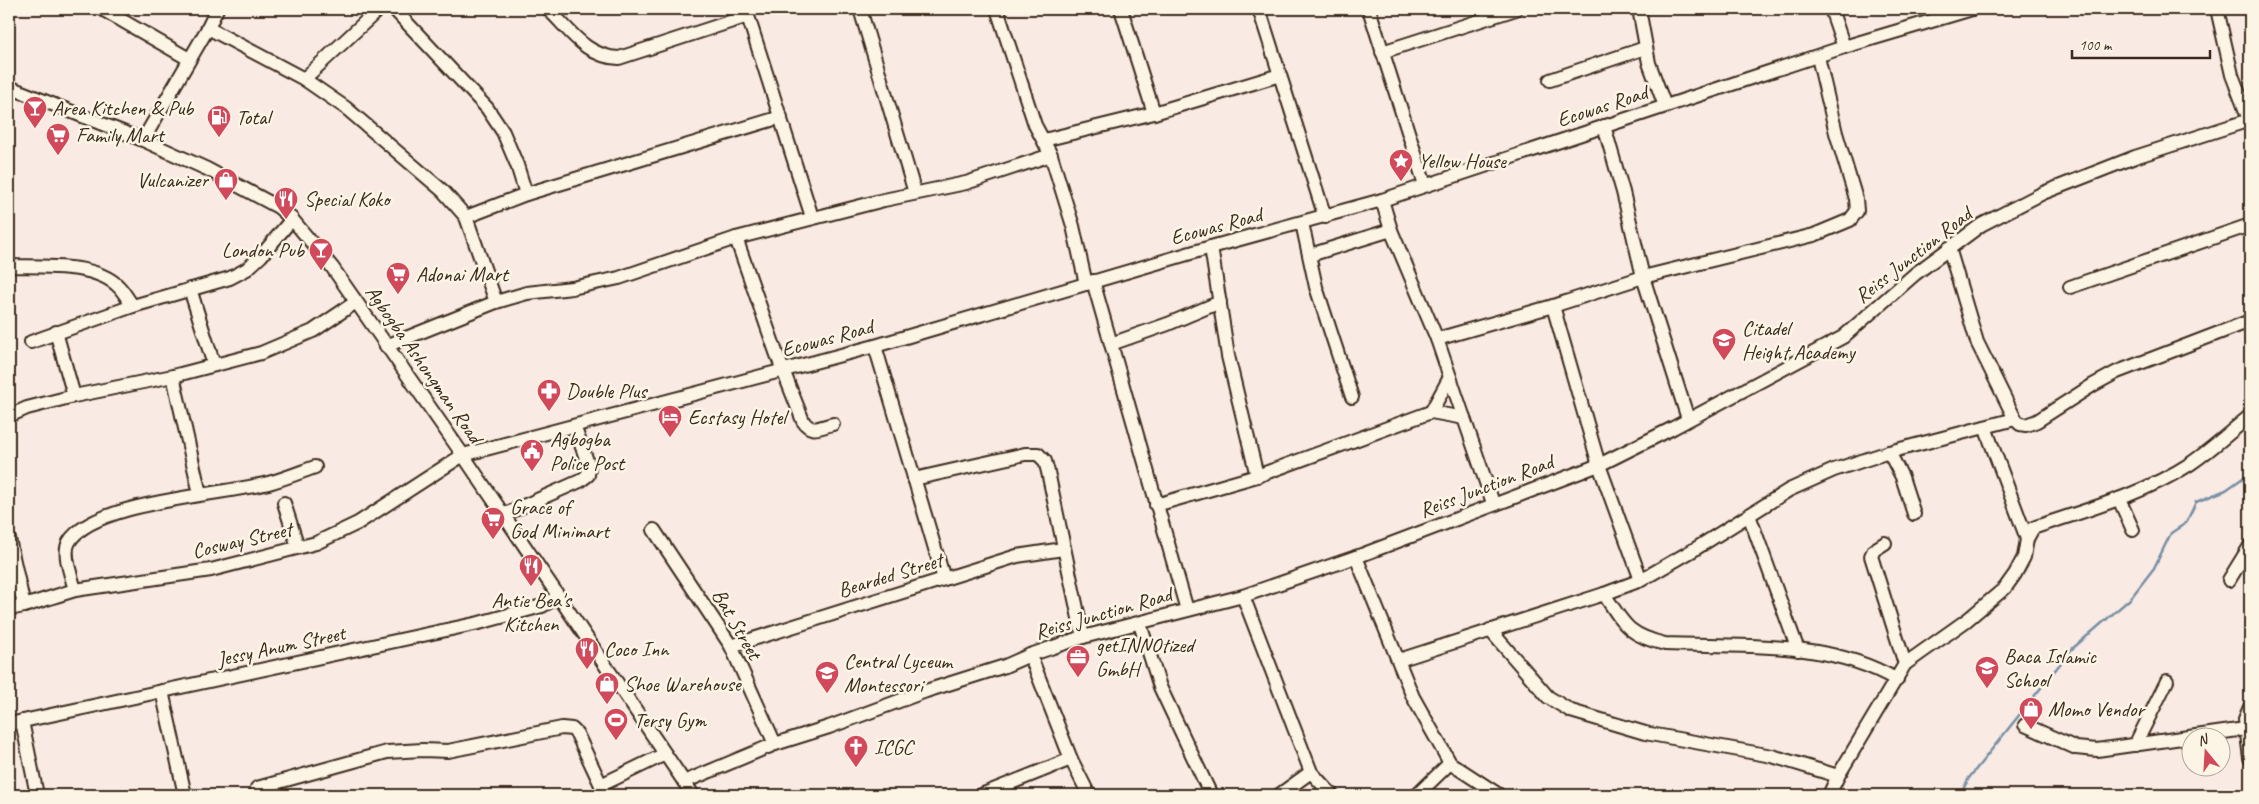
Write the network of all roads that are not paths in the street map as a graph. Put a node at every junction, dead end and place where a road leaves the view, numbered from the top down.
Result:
1 (102, 9) edge
2 (217, 9) edge
3 (379, 9) edge
4 (394, 9) edge
5 (548, 9) edge
6 (860, 9) edge
7 (997, 9) edge
8 (1121, 9) edge
9 (1259, 9) edge
10 (1369, 9) edge
11 (1516, 9) edge
12 (1639, 9) edge
13 (1831, 9) edge
14 (1972, 9) edge
15 (2217, 9) edge
16 (747, 12) edge
17 (1487, 13) edge
18 (208, 28) junction
19 (1844, 47) junction
20 (1646, 48) junction
21 (1382, 52) junction
22 (1818, 57) junction
23 (190, 59) junction
24 (1280, 75) junction
25 (304, 79) junction
26 (1550, 80) dead end
27 (9, 88) edge
28 (1665, 106) junction
29 (1154, 113) junction
30 (781, 117) junction
31 (2250, 121) edge
32 (1604, 126) junction
33 (144, 140) junction
34 (1044, 140) junction
35 (1051, 156) junction
36 (1425, 185) junction
37 (915, 193) junction
38 (526, 194) junction
39 (1382, 200) junction
40 (466, 217) junction
41 (812, 217) junction
42 (1324, 217) junction
43 (292, 219) junction
44 (1302, 223) junction
45 (2250, 225) edge
46 (1391, 230) junction
47 (736, 238) junction
48 (1211, 247) junction
49 (1949, 248) junction
50 (1310, 255) junction
51 (9, 266) edge
52 (1643, 277) junction
53 (1090, 283) junction
54 (2070, 287) dead end
55 (190, 289) junction
56 (356, 302) junction
57 (496, 302) junction
58 (1220, 302) junction
59 (133, 306) junction
60 (1553, 306) junction
61 (2250, 321) edge
62 (56, 332) junction
63 (1437, 339) junction
64 (31, 342) dead end
65 (1111, 344) junction
66 (386, 346) junction
67 (876, 346) junction
68 (214, 365) junction
69 (783, 371) junction
70 (172, 376) junction
71 (1450, 377) junction
72 (74, 396) junction
73 (1352, 397) dead end
74 (1431, 412) junction
75 (9, 416) edge
76 (2250, 416) edge
77 (1464, 418) junction
78 (1688, 419) junction
79 (2015, 419) junction
80 (832, 424) dead end
81 (574, 426) junction
82 (1984, 427) junction
83 (1889, 452) junction
84 (463, 455) junction
85 (1599, 465) junction
86 (315, 467) dead end
87 (1257, 476) junction
88 (914, 479) junction
89 (200, 494) junction
90 (2119, 499) junction
91 (284, 503) dead end
92 (1494, 503) junction
93 (1156, 505) junction
94 (1914, 514) dead end
95 (503, 515) junction
96 (1749, 515) junction
97 (654, 530) dead end
98 (2133, 530) dead end
99 (9, 539) edge
100 (2027, 539) junction
101 (1885, 543) dead end
102 (2250, 546) edge
103 (298, 547) junction
104 (1063, 548) junction
105 (1356, 557) junction
106 (944, 579) junction
107 (1641, 580) junction
108 (2229, 580) dead end
109 (75, 590) junction
110 (1604, 594) junction
111 (1243, 596) junction
112 (558, 597) junction
113 (24, 606) junction
114 (9, 609) edge
115 (1188, 610) junction
116 (1140, 624) junction
117 (1490, 630) junction
118 (1083, 637) junction
119 (731, 646) junction
120 (1798, 650) junction
121 (1030, 655) junction
122 (1398, 660) junction
123 (1906, 664) junction
124 (1897, 680) junction
125 (2167, 681) dead end
126 (162, 691) junction
127 (2250, 707) edge
128 (22, 721) junction
129 (9, 724) edge
130 (2025, 725) dead end
131 (2246, 729) junction
132 (775, 744) junction
133 (2135, 745) junction
134 (665, 754) junction
135 (2250, 758) edge
136 (1071, 759) junction
137 (1450, 763) junction
138 (1311, 772) junction
139 (1838, 776) junction
140 (684, 782) junction
141 (257, 788) dead end
142 (602, 790) edge
143 (37, 795) edge
144 (185, 795) edge
145 (693, 795) edge
146 (981, 795) edge
147 (1089, 795) edge
148 (1211, 795) edge
149 (1279, 795) edge
150 (1332, 795) edge
151 (1417, 795) edge
152 (1499, 795) edge
153 (1829, 795) edge

1 - 23 street
2 - 18 street
3 - 25 street
4 - 38 street
5 - 16 street
6 - 37 street
7 - 34 street
8 - 29 street
9 - 24 street
10 - 21 street
11 - 17 street
12 - 20 street
13 - 19 street
14 - 19 street, Ecowas Road
15 - 31 street
16 - 30 street
17 - 21 street
18 - 23 street
18 - 25 street
19 - 22 street, Ecowas Road
20 - 26 street
20 - 28 street
21 - 36 street
22 - 28 street, Ecowas Road
22 - 52 street
23 - 33 street
24 - 29 street
24 - 42 street
25 - 40 street
27 - 33 street, Agbogba Ashongman Road
28 - 32 street, Ecowas Road
29 - 34 street
30 - 38 street
30 - 41 street
31 - 49 street, Reiss Junction Road
32 - 36 street, Ecowas Road
32 - 52 street
33 - 43 street, Agbogba Ashongman Road
34 - 35 street
35 - 37 street
35 - 53 street
36 - 39 street, Ecowas Road
37 - 41 street
38 - 40 street
39 - 42 street, Ecowas Road
39 - 46 street
40 - 57 street
41 - 47 street
42 - 44 street, Ecowas Road
43 - 55 street
43 - 56 street, Agbogba Ashongman Road
44 - 48 street, Ecowas Road
44 - 50 street
45 - 54 street
46 - 50 street
46 - 63 street
47 - 57 street
47 - 69 street
48 - 53 street, Ecowas Road
48 - 58 street
49 - 78 street, Reiss Junction Road
49 - 79 street
50 - 73 street
51 - 59 street
52 - 60 street
52 - 78 street
53 - 65 street
53 - 67 street, Ecowas Road
55 - 59 street
55 - 68 street
56 - 66 street, Agbogba Ashongman Road
56 - 68 street
57 - 66 street
58 - 65 street
58 - 87 street
59 - 62 street
60 - 63 street
60 - 85 street
61 - 79 street
62 - 64 street
62 - 72 street
63 - 71 street
65 - 93 street
66 - 84 street, Agbogba Ashongman Road
67 - 69 street, Ecowas Road
67 - 88 street
68 - 70 street
69 - 80 street
69 - 81 street, Ecowas Road
70 - 72 street
70 - 89 street
71 - 74 street
71 - 77 street
72 - 75 street
74 - 77 street
74 - 87 street
76 - 90 street
77 - 92 street
78 - 85 street, Reiss Junction Road
79 - 82 street
81 - 84 street, Ecowas Road
81 - 95 street
82 - 83 street
82 - 100 street
83 - 94 street
83 - 96 street
84 - 95 street, Agbogba Ashongman Road
84 - 103 street, Cosway Street
85 - 92 street, Reiss Junction Road
85 - 107 street
86 - 89 street
87 - 93 street
88 - 104 street
88 - 106 street
89 - 109 street
90 - 98 street
90 - 100 street
91 - 103 street
92 - 105 street, Reiss Junction Road
93 - 115 street
95 - 112 street, Agbogba Ashongman Road
96 - 107 street
96 - 120 street
97 - 119 street, Bat Street
99 - 113 street
100 - 123 street
101 - 123 street
102 - 108 street
103 - 109 street, Cosway Street
104 - 106 street, Bearded Street
104 - 118 street
105 - 111 street, Reiss Junction Road
105 - 122 street
106 - 119 street, Bearded Street
107 - 110 street
109 - 113 street, Cosway Street
110 - 117 street
110 - 120 street
111 - 115 street, Reiss Junction Road
111 - 138 street
112 - 126 street, Jessy Anum Street
112 - 134 street, Agbogba Ashongman Road
113 - 114 street, Cosway Street
115 - 116 street, Reiss Junction Road
116 - 118 street, Reiss Junction Road
116 - 148 street
117 - 122 street
117 - 139 street
118 - 121 street, Reiss Junction Road
119 - 132 street, Bat Street
120 - 124 street
121 - 132 street, Reiss Junction Road
121 - 136 street
122 - 137 street
123 - 124 street
124 - 139 street
125 - 133 street
126 - 128 street, Jessy Anum Street
126 - 144 street
127 - 131 street
128 - 129 street, Jessy Anum Street
128 - 143 street
130 - 133 street
131 - 133 street
131 - 135 street
132 - 140 street, Reiss Junction Road
134 - 140 street, Agbogba Ashongman Road
134 - 142 street
136 - 146 street
136 - 147 street
137 - 151 street
137 - 152 street
138 - 149 street
138 - 150 street
139 - 153 street
140 - 145 street, Agbogba Ashongman Road
141 - 142 street

